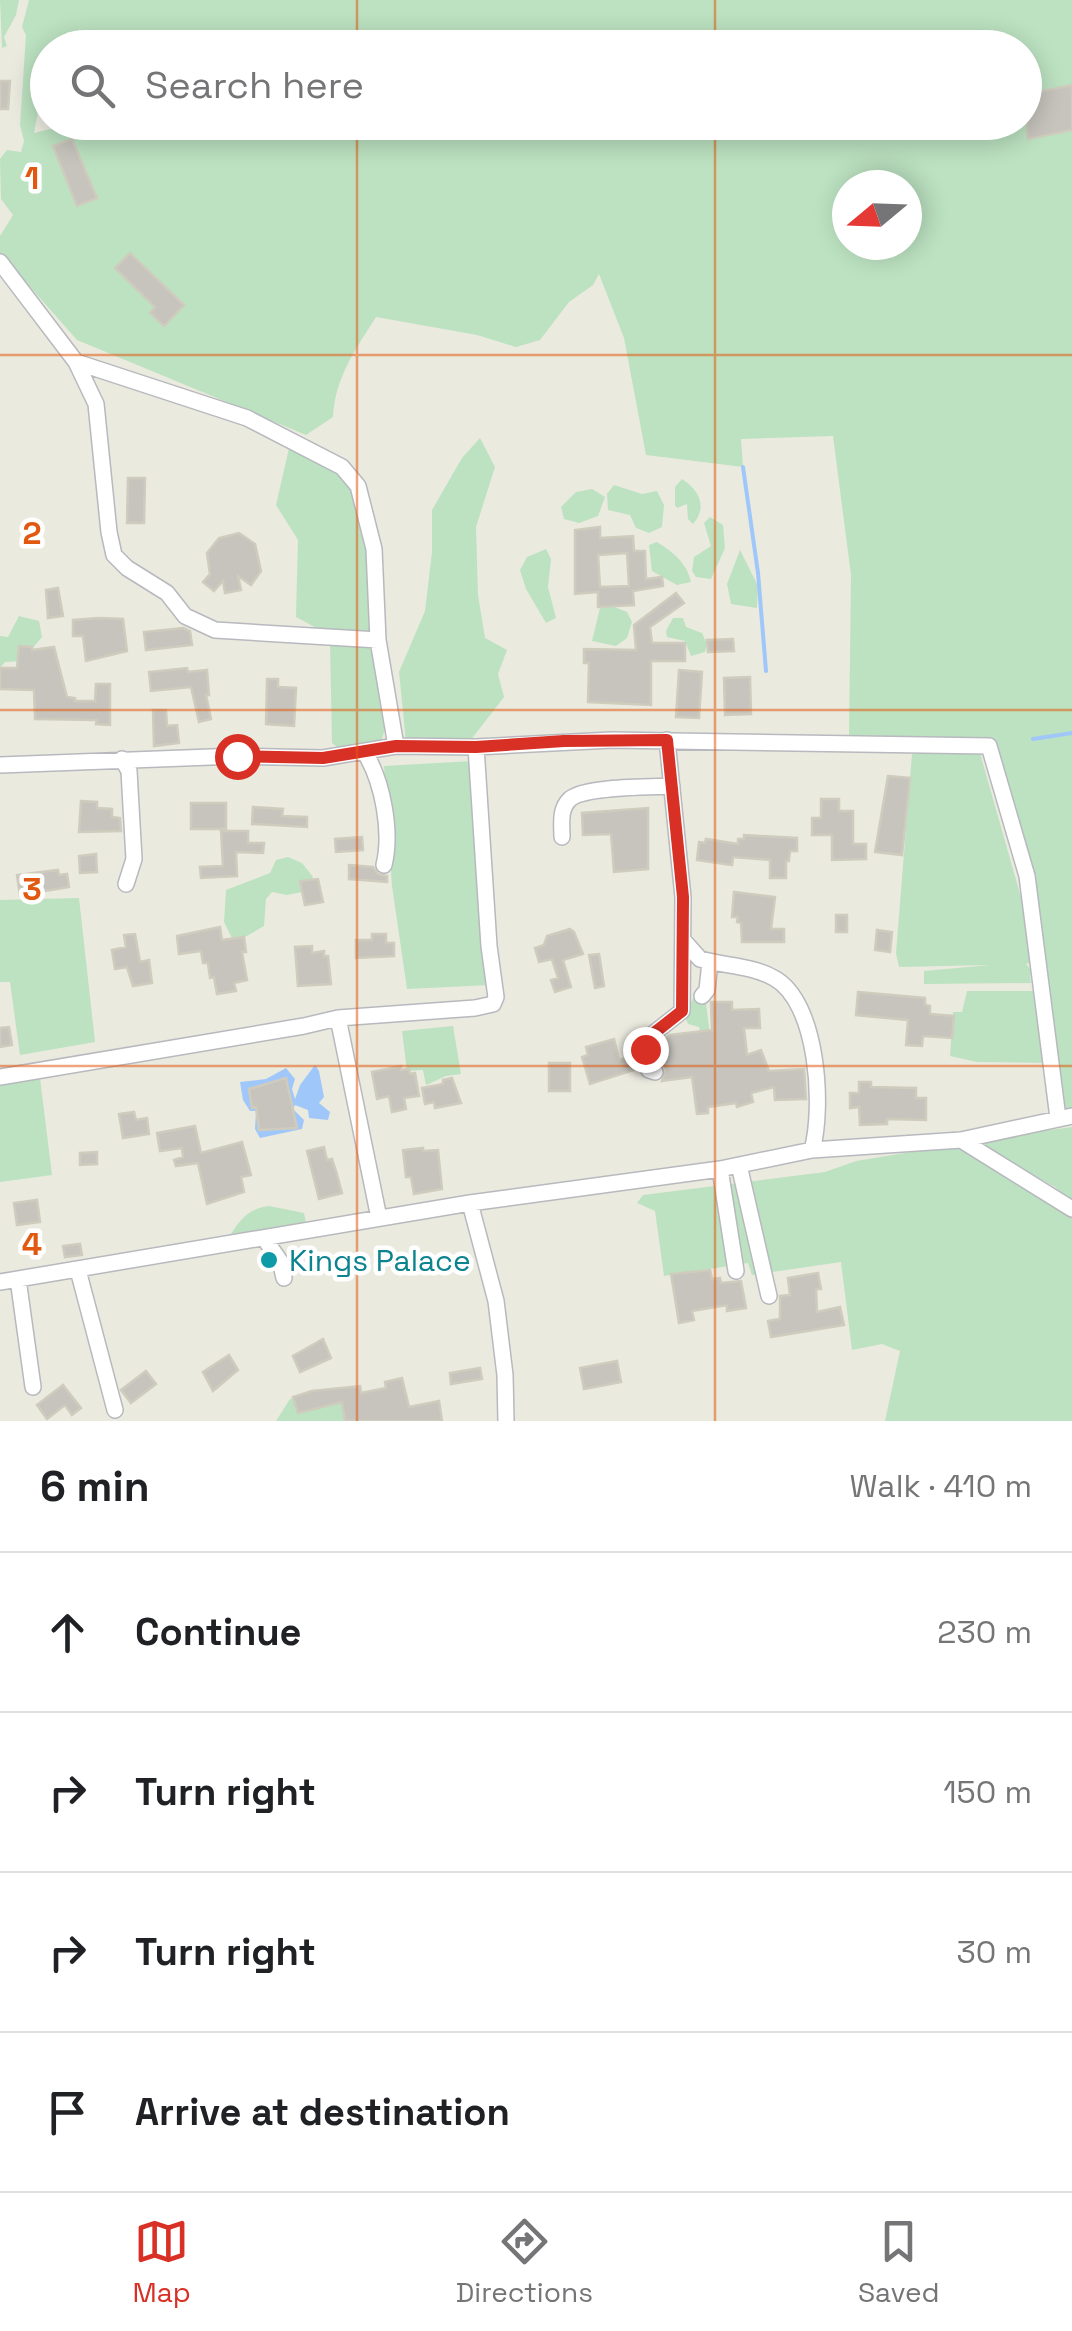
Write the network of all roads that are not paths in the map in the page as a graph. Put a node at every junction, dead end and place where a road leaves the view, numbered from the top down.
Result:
1 (0, 262) edge
2 (76, 362) junction
3 (378, 640) junction
4 (667, 740) junction
5 (396, 746) junction
6 (476, 747) junction
7 (366, 753) junction
8 (122, 759) junction
9 (0, 765) edge
10 (672, 786) junction
11 (562, 837) dead end
12 (384, 865) dead end
13 (126, 884) dead end
14 (684, 941) junction
15 (710, 962) junction
16 (702, 996) dead end
17 (338, 1018) junction
18 (656, 1072) dead end
19 (0, 1077) edge
20 (1065, 1117) edge
21 (961, 1140) junction
22 (812, 1150) junction
23 (739, 1165) junction
24 (720, 1169) junction
25 (470, 1203) junction
26 (1072, 1208) edge
27 (380, 1218) junction
28 (264, 1238) junction
29 (78, 1270) junction
30 (736, 1271) dead end
31 (284, 1278) dead end
32 (18, 1279) junction
33 (0, 1282) edge
34 (769, 1296) dead end
35 (32, 1387) dead end
36 (115, 1410) dead end
37 (506, 1421) edge

1 - 2 street
2 - 3 street
2 - 3 street
3 - 5 street
4 - 6 street
4 - 10 street
4 - 20 street
5 - 6 street
5 - 7 street
6 - 17 street
7 - 8 street
7 - 12 street
8 - 9 street
8 - 13 street
10 - 11 street
10 - 14 street
14 - 15 street
14 - 18 street
15 - 16 street
15 - 22 street
17 - 19 street
17 - 27 street
20 - 21 street
21 - 22 street
21 - 26 street
22 - 23 street
23 - 24 street
23 - 34 street
24 - 25 street
24 - 30 street
25 - 27 street
25 - 37 street
27 - 28 street
28 - 29 street
28 - 31 street
29 - 32 street
29 - 36 street
32 - 33 street
32 - 35 street

